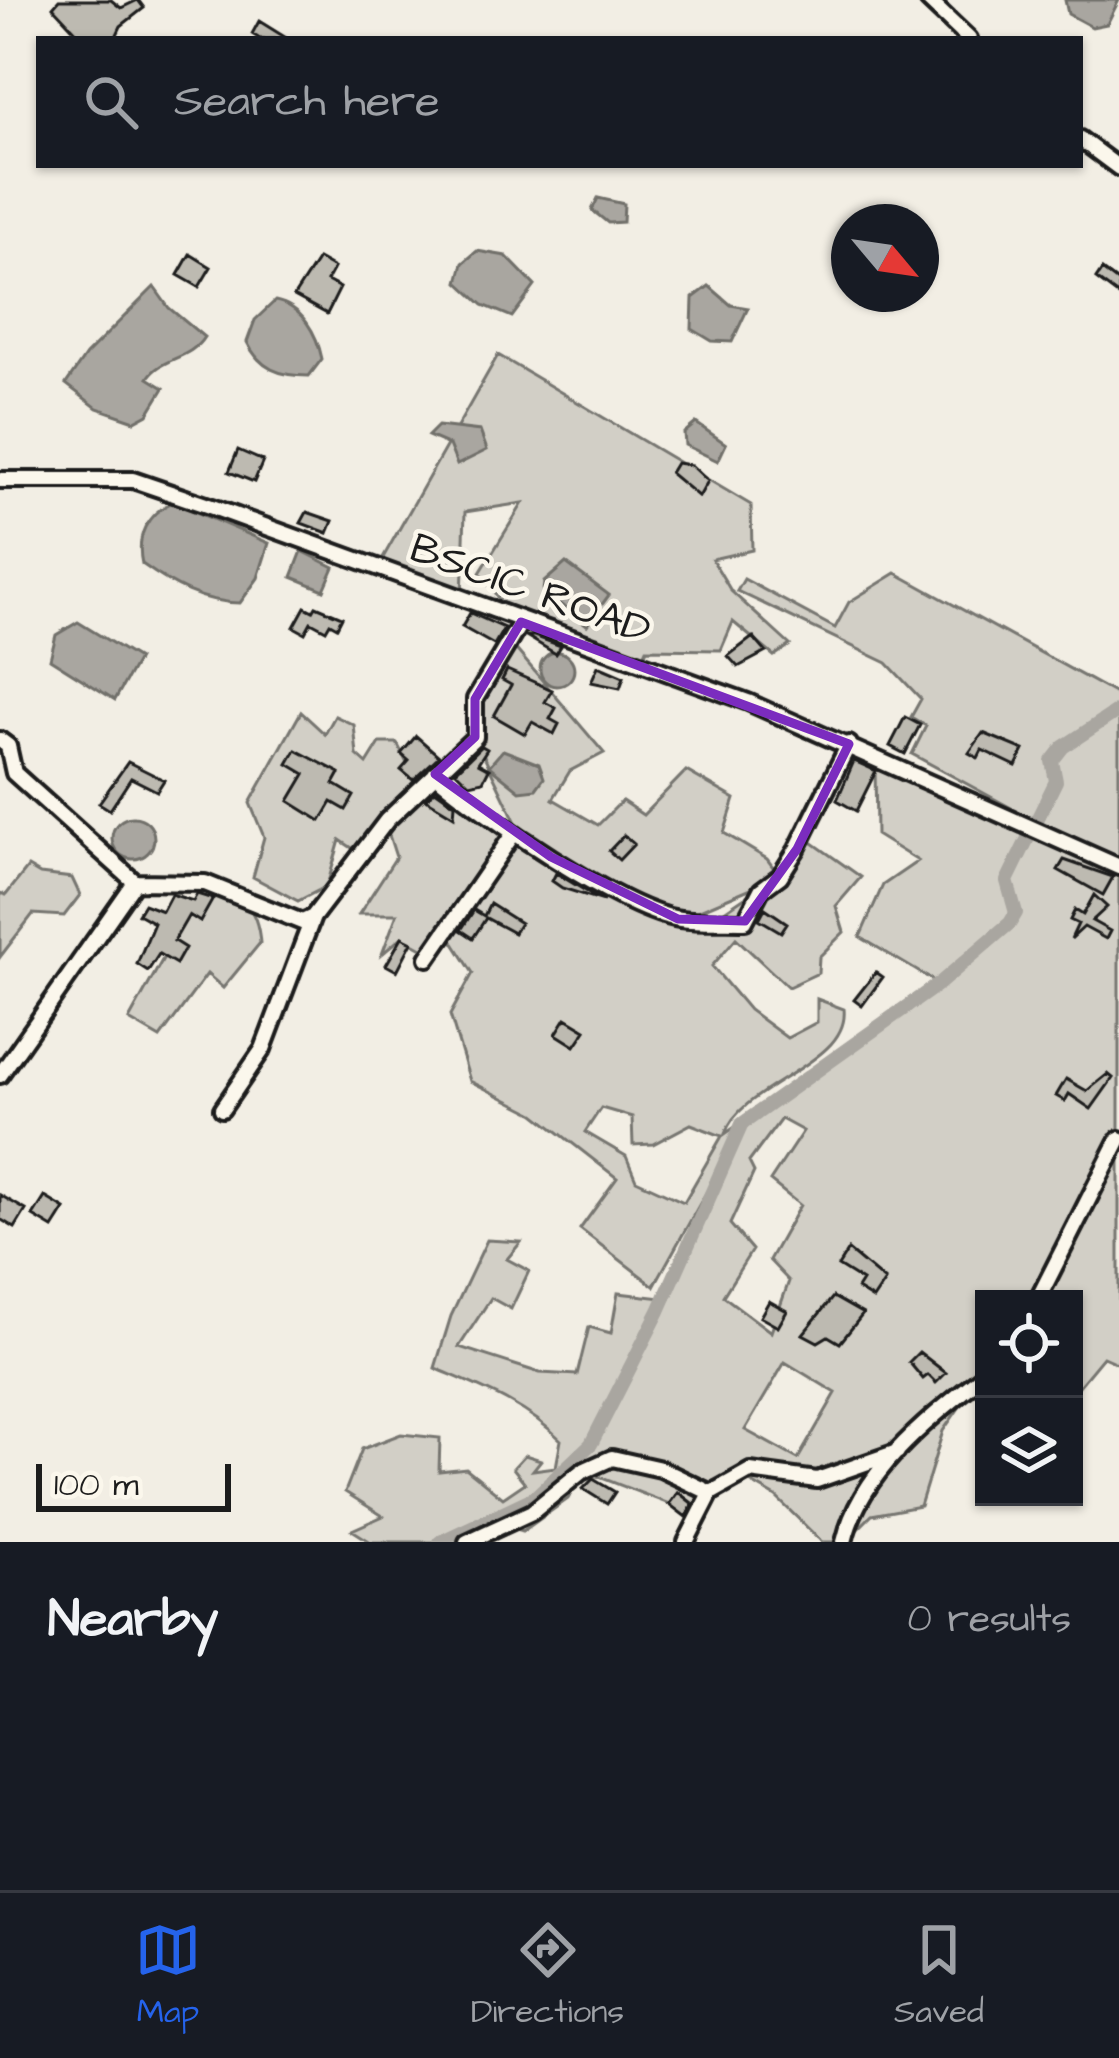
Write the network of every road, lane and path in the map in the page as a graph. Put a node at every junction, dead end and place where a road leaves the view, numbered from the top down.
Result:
1 (928, 0) edge
2 (966, 36) edge
3 (1083, 141) edge
4 (1119, 168) edge
5 (0, 480) edge
6 (521, 622) junction
7 (0, 740) edge
8 (850, 745) junction
9 (435, 774) junction
10 (514, 833) junction
11 (1119, 867) edge
12 (135, 883) junction
13 (314, 917) junction
14 (428, 958) dead end
15 (0, 1075) edge
16 (222, 1109) dead end
17 (1119, 1139) edge
18 (1043, 1290) edge
19 (975, 1381) edge
20 (897, 1452) junction
21 (711, 1493) junction
22 (466, 1542) edge
23 (686, 1542) edge
24 (844, 1542) edge

1 - 2 street
3 - 4 street
5 - 6 street, BSCIC ROAD
6 - 8 street, BSCIC ROAD
6 - 9 street
7 - 12 street
8 - 10 street
8 - 11 street, BSCIC ROAD
9 - 10 street
9 - 13 street
10 - 14 street
12 - 13 street
12 - 15 street
13 - 16 street
17 - 18 street
19 - 20 street
20 - 21 street
20 - 24 street
21 - 22 street
21 - 23 street

